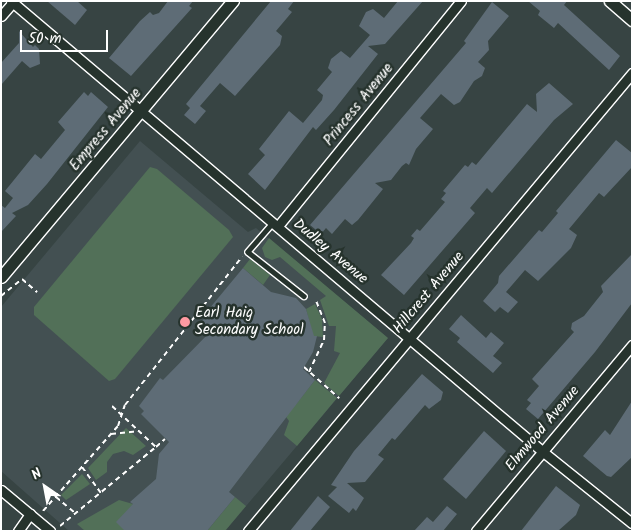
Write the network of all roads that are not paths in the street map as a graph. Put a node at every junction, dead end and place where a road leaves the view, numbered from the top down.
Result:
1 (233, 1) edge
2 (461, 1) edge
3 (610, 1) edge
4 (12, 2) edge
5 (1, 16) edge
6 (632, 20) edge
7 (632, 73) edge
8 (142, 111) junction
9 (276, 224) junction
10 (1, 277) edge
11 (304, 296) dead end
12 (409, 337) junction
13 (632, 344) edge
14 (542, 452) junction
15 (1, 490) edge
16 (30, 514) junction
17 (632, 523) edge
18 (18, 531) edge
19 (50, 531) edge
20 (248, 531) edge
21 (476, 531) edge

1 - 8 street, Empress Avenue
2 - 9 street, Princess Avenue
3 - 6 street
4 - 5 street
4 - 8 street, Dudley Avenue
7 - 12 street, Hillcrest Avenue
8 - 9 street, Dudley Avenue
8 - 10 street, Empress Avenue
9 - 11 lane
9 - 12 street, Dudley Avenue
12 - 14 street, Dudley Avenue
12 - 20 street, Hillcrest Avenue
13 - 14 street, Elmwood Avenue
14 - 17 street, Dudley Avenue
14 - 21 street, Elmwood Avenue
15 - 16 street
16 - 18 street
16 - 19 street

